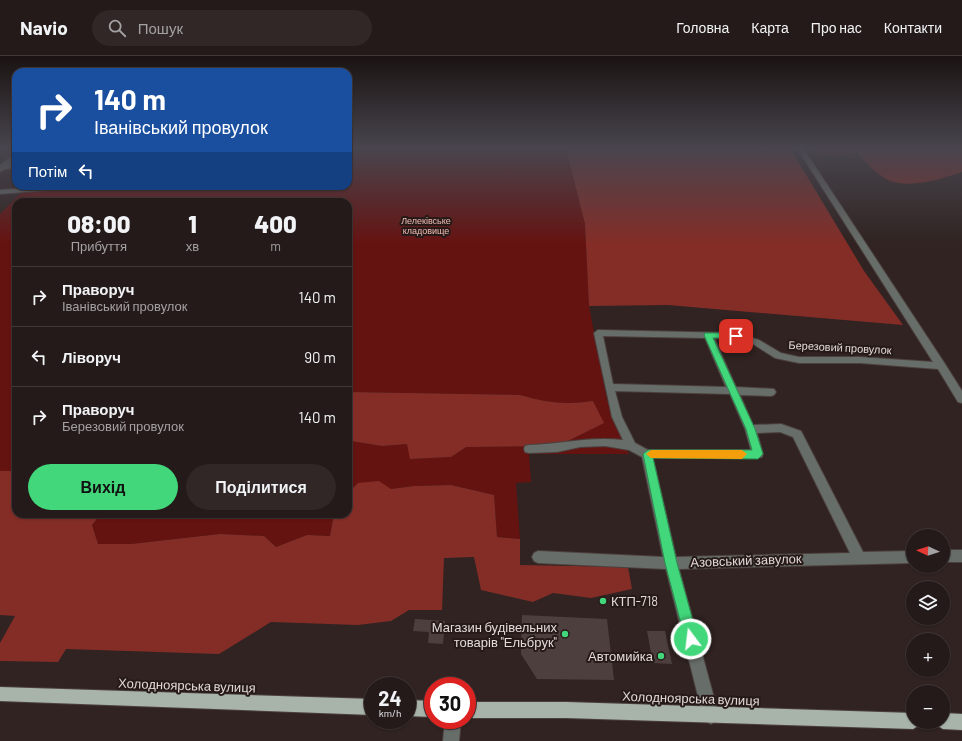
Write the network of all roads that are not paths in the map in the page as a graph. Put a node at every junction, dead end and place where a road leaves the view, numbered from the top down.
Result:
1 (821, 180) edge
2 (29, 190) edge
3 (0, 192) edge
4 (708, 335) junction
5 (942, 366) junction
6 (609, 387) junction
7 (731, 390) junction
8 (771, 392) dead end
9 (962, 399) edge
10 (750, 429) junction
11 (630, 446) junction
12 (529, 449) dead end
13 (648, 454) junction
14 (950, 556) edge
15 (962, 556) edge
16 (538, 557) dead end
17 (906, 557) edge
18 (859, 558) junction
19 (671, 563) junction
20 (0, 694) edge
21 (364, 707) edge
22 (476, 710) edge
23 (711, 716) junction
24 (906, 721) edge
25 (950, 721) edge
26 (962, 722) edge
27 (452, 729) edge
28 (451, 741) edge

1 - 5 street
2 - 3 street
4 - 5 street, Березовий провулок
4 - 6 street, Березовий провулок
4 - 7 street
5 - 9 street
6 - 7 street
6 - 11 street
7 - 8 street
7 - 10 street
10 - 13 street
10 - 18 street
11 - 12 street
11 - 13 street
13 - 19 street
14 - 15 street
16 - 19 street, Азовський завулок
17 - 18 street, Азовський завулок
18 - 19 street, Азовський завулок
19 - 23 street
20 - 21 main road, Холодноярська вулиця
22 - 23 main road, Холодноярська вулиця
23 - 24 main road, Холодноярська вулиця
25 - 26 main road
27 - 28 street

